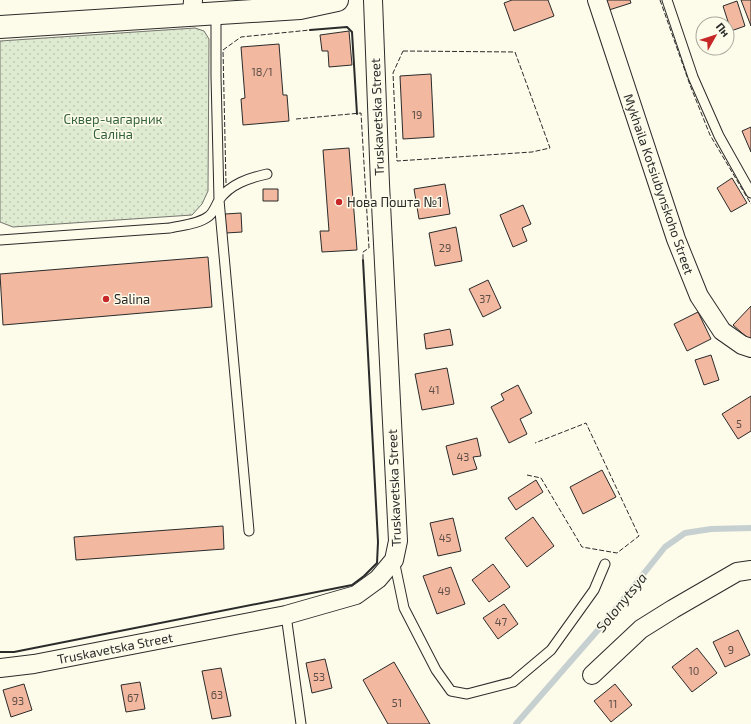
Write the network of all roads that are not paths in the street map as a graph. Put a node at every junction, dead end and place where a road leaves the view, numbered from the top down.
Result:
1 (337, 0) edge
2 (373, 0) edge
3 (597, 0) edge
4 (667, 0) edge
5 (193, 8) edge
6 (216, 13) junction
7 (0, 27) edge
8 (267, 174) dead end
9 (751, 193) edge
10 (219, 200) junction
11 (0, 240) edge
12 (751, 348) edge
13 (249, 531) dead end
14 (394, 560) junction
15 (605, 564) dead end
16 (751, 570) edge
17 (286, 615) junction
18 (0, 668) edge
19 (592, 675) dead end
20 (301, 724) edge

1 - 6 street
2 - 14 street, Truskavetska Street
3 - 12 street, Mykhaila Kotsiubynskoho Street
4 - 9 lane
5 - 6 street
5 - 7 street
6 - 10 lane
8 - 10 lane
10 - 11 lane
10 - 13 lane
14 - 15 lane
14 - 17 street, Truskavetska Street
16 - 19 street
17 - 18 street, Truskavetska Street
17 - 20 lane

